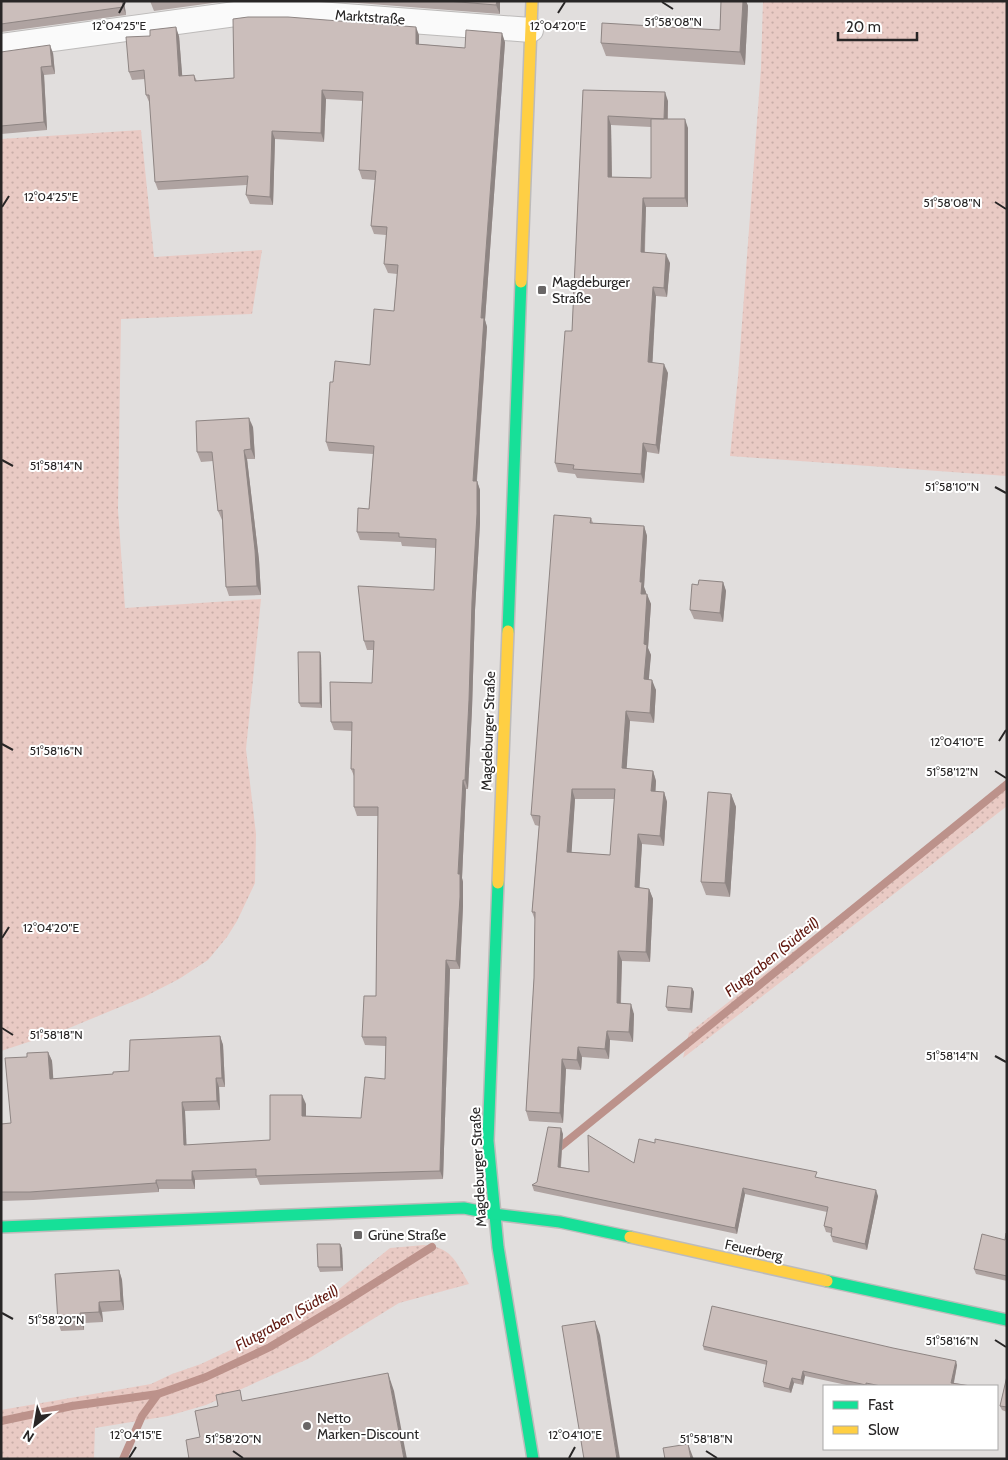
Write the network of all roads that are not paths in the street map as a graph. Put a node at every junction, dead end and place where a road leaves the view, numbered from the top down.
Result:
1 (532, 1) edge
2 (531, 30) junction
3 (1, 46) edge
4 (494, 1214) junction
5 (1, 1227) edge
6 (1007, 1320) edge
7 (533, 1459) edge

1 - 2 main road, Magdeburger Straße
2 - 3 street, Marktstraße
2 - 4 main road, Magdeburger Straße
4 - 5 main road
4 - 6 main road, Feuerberg
4 - 7 main road, Magdeburger Straße

